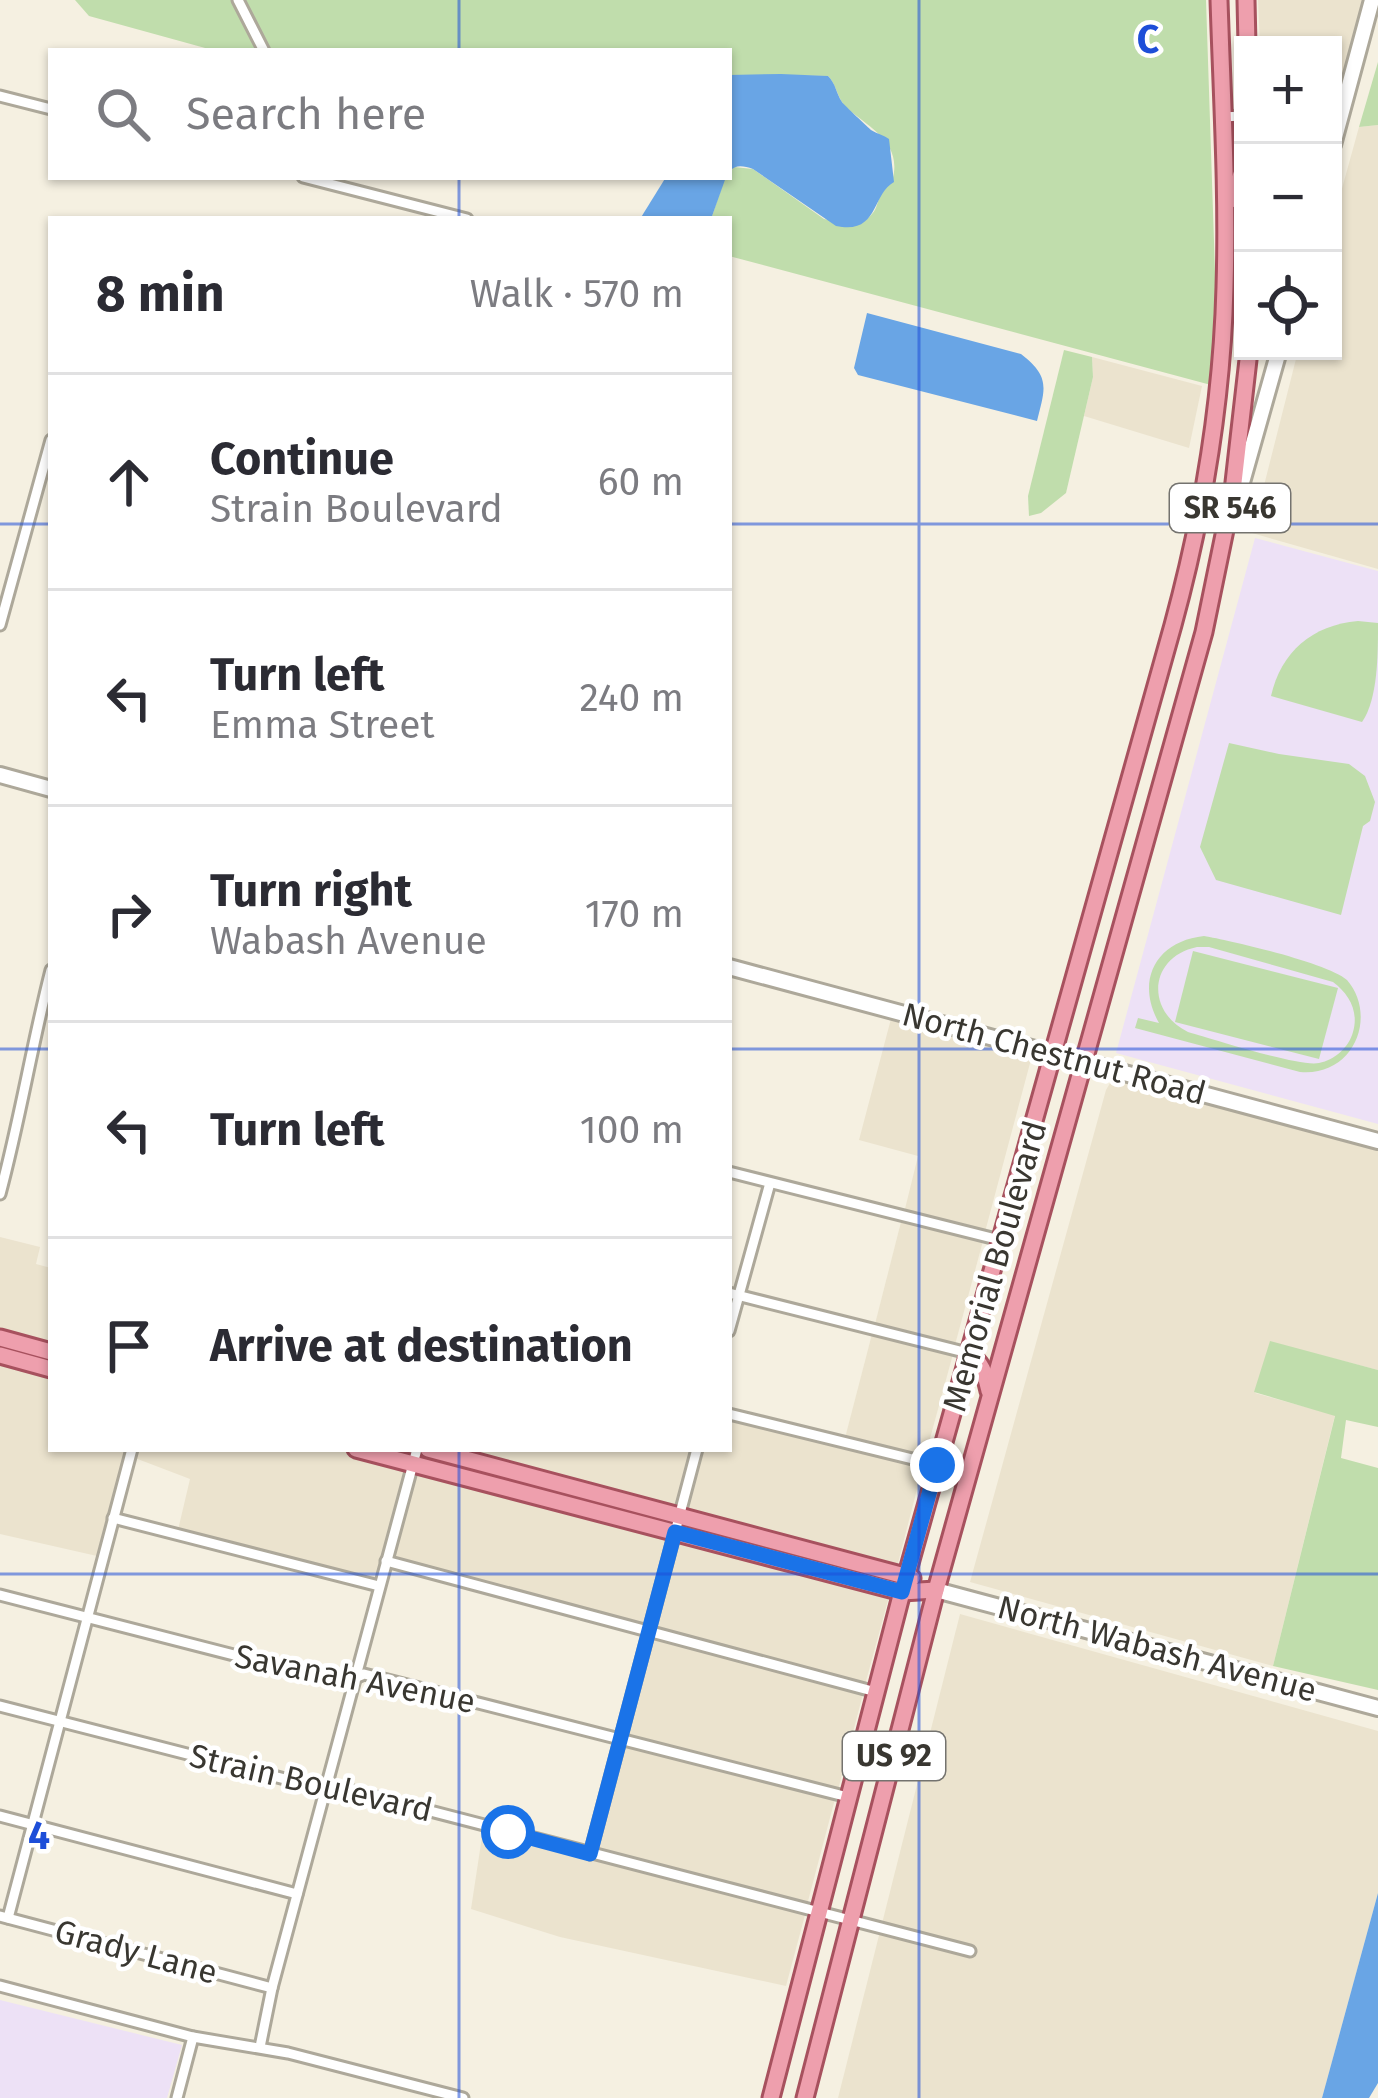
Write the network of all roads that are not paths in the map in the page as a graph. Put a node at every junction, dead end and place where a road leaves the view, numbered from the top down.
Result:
1 (238, 0) edge
2 (1219, 0) edge
3 (1246, 0) edge
4 (1372, 0) edge
5 (1247, 36) edge
6 (263, 48) edge
7 (0, 96) edge
8 (1342, 106) edge
9 (48, 108) edge
10 (1234, 116) edge
11 (1222, 117) junction
12 (315, 180) edge
13 (1234, 188) edge
14 (455, 216) edge
15 (1226, 218) junction
16 (1248, 360) edge
17 (1276, 360) edge
18 (48, 451) edge
19 (1220, 563) junction
20 (0, 625) edge
21 (0, 776) edge
22 (48, 788) edge
23 (732, 969) edge
24 (48, 982) edge
25 (1054, 1053) junction
26 (1084, 1061) junction
27 (1378, 1141) edge
28 (732, 1173) edge
29 (770, 1183) junction
30 (0, 1194) edge
31 (1000, 1240) junction
32 (734, 1294) edge
33 (0, 1338) edge
34 (48, 1351) edge
35 (968, 1353) junction
36 (0, 1355) edge
37 (48, 1368) edge
38 (989, 1394) junction
39 (732, 1415) edge
40 (131, 1452) edge
41 (381, 1452) edge
42 (438, 1452) edge
43 (697, 1452) edge
44 (415, 1456) edge
45 (937, 1465) junction
46 (113, 1517) junction
47 (678, 1524) junction
48 (386, 1561) junction
49 (904, 1583) junction
50 (379, 1586) junction
51 (936, 1590) junction
52 (0, 1595) edge
53 (87, 1617) junction
54 (648, 1632) junction
55 (354, 1680) junction
56 (876, 1692) junction
57 (0, 1706) edge
58 (1378, 1708) edge
59 (60, 1722) junction
60 (620, 1739) junction
61 (326, 1784) junction
62 (849, 1798) junction
63 (0, 1816) edge
64 (33, 1824) junction
65 (590, 1854) junction
66 (297, 1894) junction
67 (819, 1913) junction
68 (4, 1917) edge
69 (851, 1921) junction
70 (970, 1951) dead end
71 (0, 1986) edge
72 (272, 1988) junction
73 (193, 2037) junction
74 (260, 2047) junction
75 (177, 2098) edge
76 (463, 2098) edge
77 (771, 2098) edge
78 (805, 2098) edge

1 - 6 street
2 - 11 main road, SR 546
3 - 5 main road
4 - 8 street
7 - 9 street
10 - 11 street
11 - 15 main road, SR 546
12 - 14 street
13 - 15 main road
15 - 25 main road, Memorial Boulevard / SR 546
16 - 19 main road, SR 546
17 - 19 street
18 - 20 street
19 - 26 main road, Memorial Boulevard / SR 546
21 - 22 street
23 - 25 street, North Chestnut Road
24 - 30 street
25 - 26 street, North Chestnut Road
25 - 31 main road, Memorial Boulevard / SR 546
26 - 27 street, North Chestnut Road
26 - 38 main road, Memorial Boulevard / SR 546
28 - 29 street
29 - 31 street
29 - 32 street
31 - 35 main road, Memorial Boulevard / SR 546
32 - 35 street
33 - 34 main road
35 - 38 main road
35 - 45 main road, Memorial Boulevard / SR 546
36 - 37 main road
38 - 51 main road, Memorial Boulevard / SR 546
39 - 45 street
40 - 46 street
41 - 44 main road
42 - 47 main road
43 - 47 street
44 - 47 main road
44 - 48 street
45 - 49 main road, Memorial Boulevard / SR 546
46 - 50 street
46 - 53 street
47 - 49 main road
47 - 54 street
48 - 50 street
48 - 54 street
49 - 51 main road
49 - 56 main road, Memorial Boulevard / US 92
50 - 55 street
51 - 58 street, North Wabash Avenue
51 - 69 main road, Memorial Boulevard / US 92
52 - 53 street, Savanah Avenue
53 - 55 street, Savanah Avenue
53 - 59 street
54 - 56 street
54 - 60 street
55 - 60 street, Savanah Avenue
55 - 61 street
56 - 62 main road, US 92
57 - 59 street, Strain Boulevard
59 - 61 street, Strain Boulevard
59 - 64 street
60 - 62 street, Savanah Avenue
60 - 65 street
61 - 65 street, Strain Boulevard
61 - 66 street
62 - 67 main road, US 92
63 - 64 street
64 - 66 street
64 - 68 street
65 - 67 street, Strain Boulevard
66 - 72 street
67 - 69 street, Strain Boulevard
67 - 77 main road, US 92
68 - 72 street, Grady Lane
69 - 70 street, Strain Boulevard
69 - 78 main road, Memorial Boulevard / US 92
71 - 73 street
72 - 74 street
73 - 74 street
73 - 75 street
74 - 76 street

